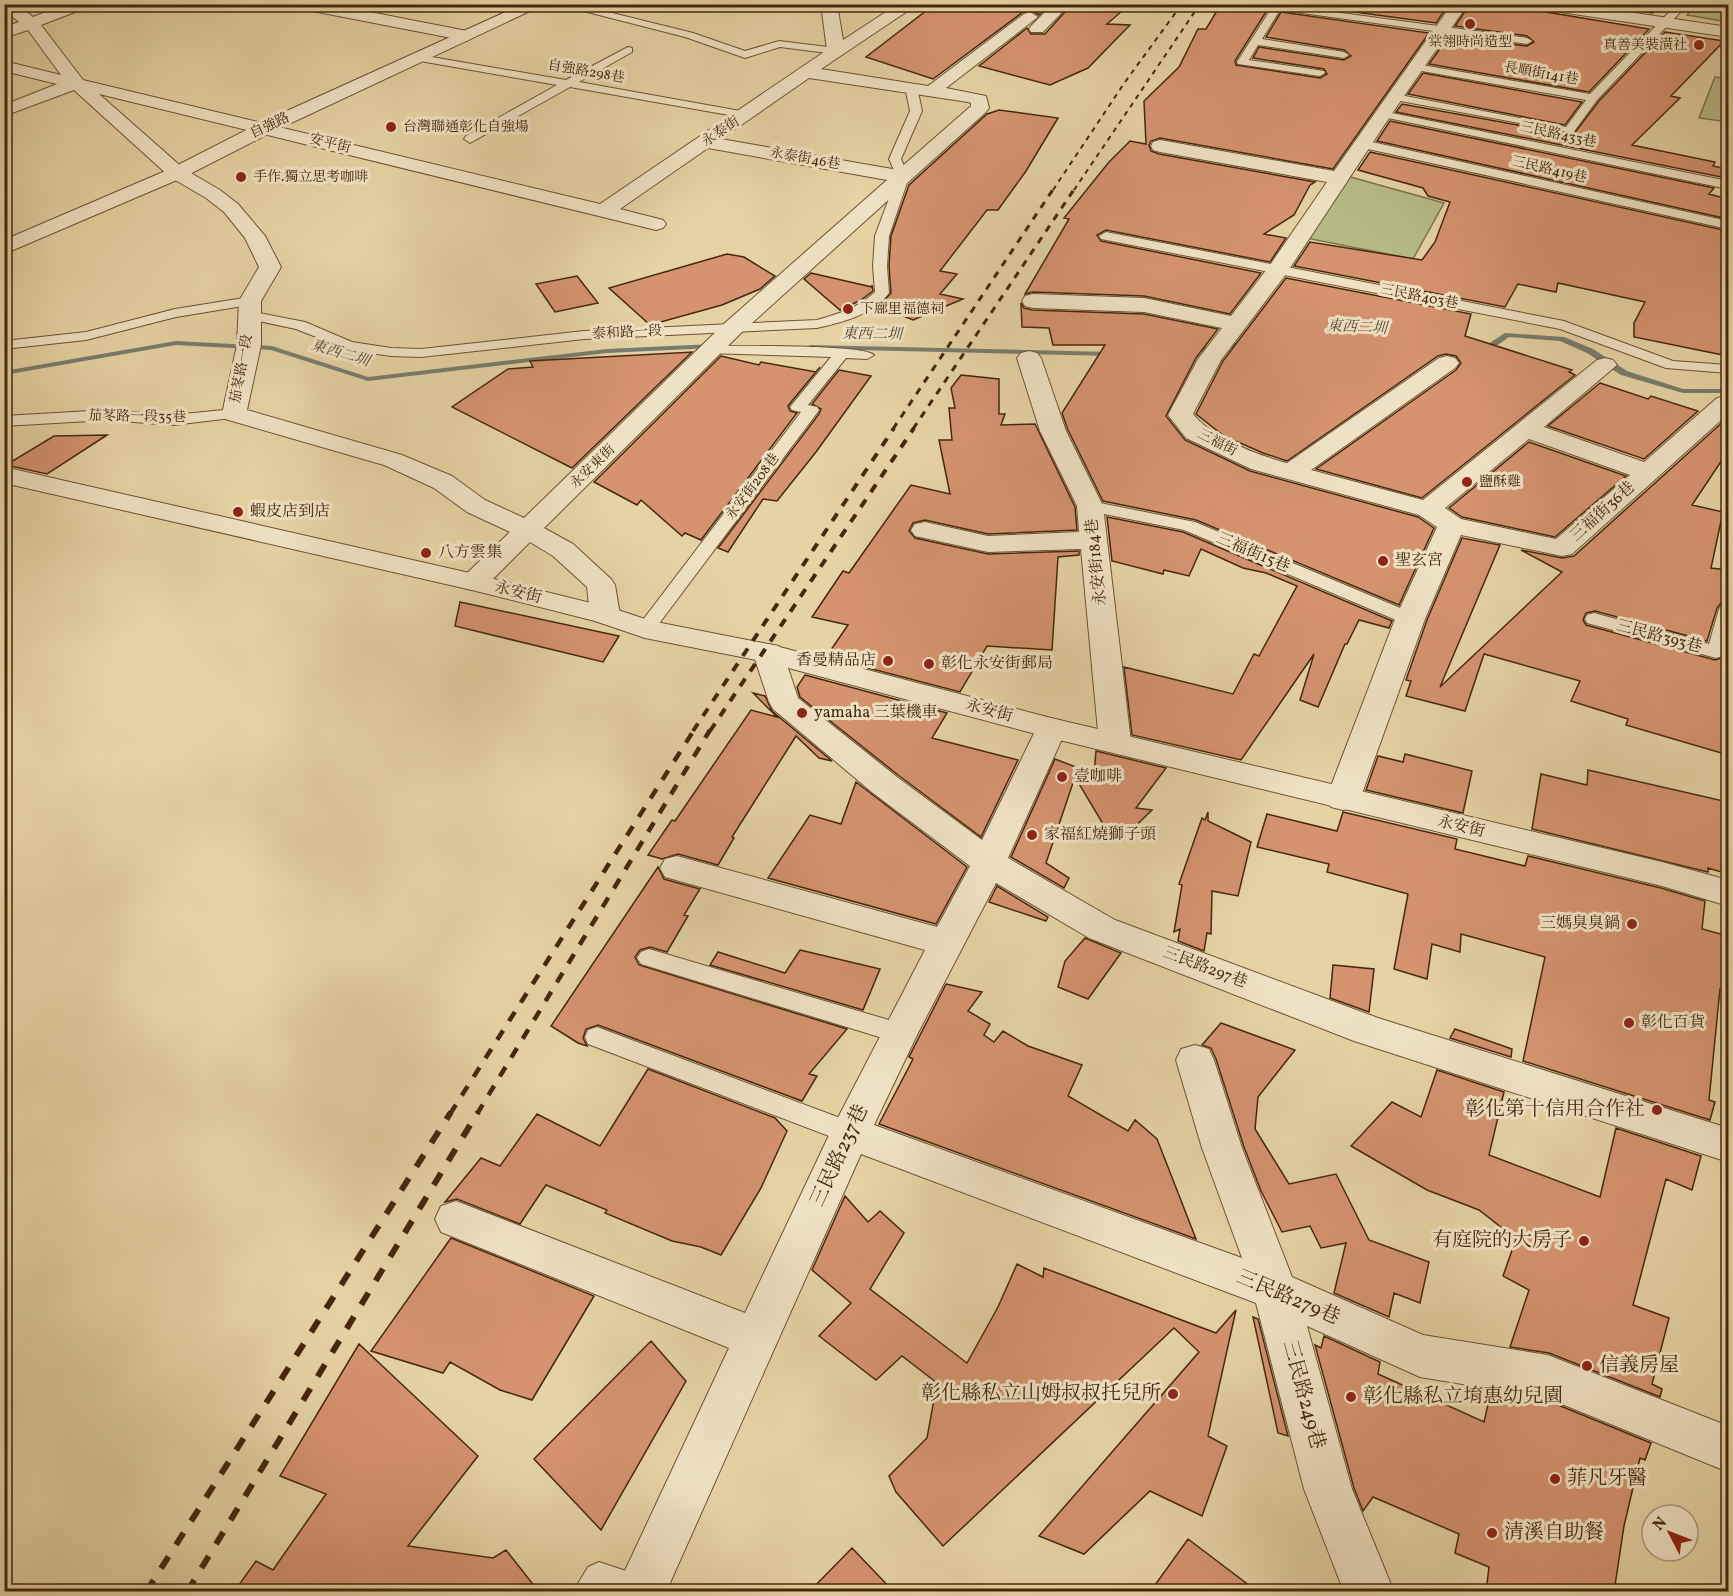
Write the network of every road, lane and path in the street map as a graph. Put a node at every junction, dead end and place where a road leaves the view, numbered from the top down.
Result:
1 (6, 4) edge
2 (82, 4) edge
3 (302, 4) edge
4 (537, 4) edge
5 (561, 4) edge
6 (830, 4) edge
7 (910, 4) edge
8 (1062, 4) edge
9 (1460, 4) edge
10 (1540, 4) edge
11 (1683, 4) edge
12 (1278, 6) edge
13 (31, 23) junction
14 (1666, 23) junction
15 (1442, 29) junction
16 (1728, 32) edge
17 (4, 33) edge
18 (467, 36) junction
19 (1255, 41) junction
20 (1527, 41) dead end
21 (628, 50) dead end
22 (836, 51) junction
23 (1344, 55) dead end
24 (420, 58) junction
25 (4, 66) edge
26 (1416, 67) junction
27 (804, 72) junction
28 (1320, 73) dead end
29 (76, 83) junction
30 (569, 84) junction
31 (911, 87) junction
32 (932, 91) junction
33 (1395, 97) junction
34 (1593, 98) junction
35 (4, 111) edge
36 (1382, 114) junction
37 (747, 115) junction
38 (265, 128) junction
39 (470, 139) dead end
40 (706, 142) junction
41 (1363, 144) junction
42 (1160, 146) dead end
43 (177, 173) junction
44 (903, 177) junction
45 (1338, 178) junction
46 (1728, 185) edge
47 (604, 211) junction
48 (656, 224) dead end
49 (1728, 225) edge
50 (1106, 236) dead end
51 (4, 248) edge
52 (1278, 269) junction
53 (1033, 301) dead end
54 (250, 308) junction
55 (817, 324) junction
56 (1235, 324) junction
57 (734, 327) junction
58 (4, 345) edge
59 (711, 351) junction
60 (824, 352) junction
61 (842, 353) junction
62 (867, 356) dead end
63 (1029, 358) dead end
64 (1447, 363) dead end
65 (1605, 365) dead end
66 (1728, 369) edge
67 (1726, 403) dead end
68 (234, 414) junction
69 (4, 421) edge
70 (1526, 429) junction
71 (1290, 472) junction
72 (1647, 472) junction
73 (4, 475) edge
74 (1090, 506) junction
75 (1428, 509) junction
76 (1452, 525) junction
77 (528, 530) junction
78 (925, 530) dead end
79 (1095, 540) junction
80 (474, 582) junction
81 (1728, 609) edge
82 (605, 615) junction
83 (1410, 619) junction
84 (1594, 619) dead end
85 (645, 629) junction
86 (768, 653) junction
87 (1051, 728) junction
88 (1115, 742) junction
89 (1343, 799) junction
90 (989, 863) junction
91 (677, 868) dead end
92 (1728, 893) edge
93 (947, 943) junction
94 (649, 958) dead end
95 (899, 1033) junction
96 (597, 1037) dead end
97 (1195, 1060) dead end
98 (850, 1133) junction
99 (1728, 1145) edge
100 (456, 1219) dead end
101 (1275, 1290) junction
102 (755, 1338) junction
103 (1728, 1449) edge
104 (639, 1591) edge
105 (589, 1592) edge
106 (1369, 1592) edge

1 - 13 street
2 - 13 street
3 - 18 street
4 - 18 street, 自強路
5 - 22 lane
6 - 22 street
7 - 22 street, 永泰街
8 - 32 street
9 - 15 street, 三福街
10 - 14 street
11 - 14 lane, 長順街141巷
12 - 15 lane
12 - 19 lane
13 - 17 street
13 - 29 street
14 - 16 street
14 - 34 lane, 長順街141巷
15 - 20 lane
15 - 26 street, 三福街
18 - 24 street, 自強路
19 - 23 lane
19 - 28 lane
21 - 30 lane
22 - 27 street, 永泰街
22 - 31 street, 泰和路一段
24 - 30 lane, 自強路298巷
24 - 38 street, 自強路
25 - 29 street, 安平街
26 - 33 street, 三福街
26 - 34 lane, 長順街141巷
27 - 31 street, 泰和路一段
27 - 37 street, 永泰街
29 - 35 street
29 - 38 street, 安平街
29 - 43 street
30 - 37 lane, 自強路298巷
30 - 39 lane
31 - 32 street, 泰和路一段
31 - 44 lane, 泰和路一段
32 - 44 street, 泰和路一段
33 - 34 lane
33 - 36 street, 三福街
36 - 41 street, 三福街
36 - 46 lane, 三民路433巷
37 - 40 street, 永泰街
38 - 43 street, 自強路
38 - 47 street, 安平街
40 - 44 street, 永泰街46巷
40 - 47 street, 永泰街
41 - 45 street, 三福街
41 - 49 lane, 三民路419巷
42 - 45 street
43 - 51 street, 自強路
43 - 54 street
44 - 55 lane, 泰和路一段
44 - 57 street
45 - 52 street, 三福街
47 - 48 street, 安平街
50 - 52 lane, 三民路403巷
52 - 56 street, 三福街
52 - 66 lane, 三民路403巷
53 - 56 street
54 - 57 lane, 泰和路一段
54 - 58 lane
54 - 68 street, 茄苳路一段
55 - 57 lane, 泰和路一段
55 - 60 lane
56 - 71 street, 三福街
57 - 59 street, 永安東街
59 - 60 lane
59 - 77 street, 永安東街
60 - 61 lane
61 - 62 lane
61 - 85 lane, 永安街208巷
63 - 74 street, 永安街184巷
64 - 71 street
65 - 70 street
67 - 72 street, 三福街36巷
68 - 69 lane, 茄苳路一段35巷
68 - 77 street, 茄苳路一段
70 - 72 street, 三福街36巷
70 - 75 street
71 - 75 street, 三福街
72 - 76 street, 三福街36巷
73 - 80 street, 永安街
74 - 79 street, 永安街184巷
74 - 83 lane, 三福街15巷
75 - 76 street, 三福街
76 - 83 street
77 - 80 street, 永安東街
77 - 82 street, 茄苳路一段
78 - 79 street
79 - 88 street, 永安街184巷
80 - 82 street, 永安街
81 - 84 lane, 三民路393巷
82 - 85 street, 永安街
83 - 89 street
85 - 86 street, 永安街
86 - 87 street, 永安街
86 - 90 street, 三民路297巷
87 - 88 street, 永安街
87 - 90 street, 三民路237巷
88 - 89 street, 永安街
89 - 92 street, 永安街
90 - 93 street, 三民路237巷
90 - 99 street, 三民路297巷
91 - 93 street
93 - 95 street, 三民路237巷
94 - 95 lane
95 - 98 street, 三民路237巷
96 - 98 lane
97 - 101 street, 三民路249巷
98 - 101 street, 三民路279巷
98 - 102 street, 三民路237巷
100 - 102 street
101 - 103 street, 三民路279巷
101 - 106 street, 三民路249巷
102 - 104 street, 三民路237巷
104 - 105 lane, 三民路237巷

